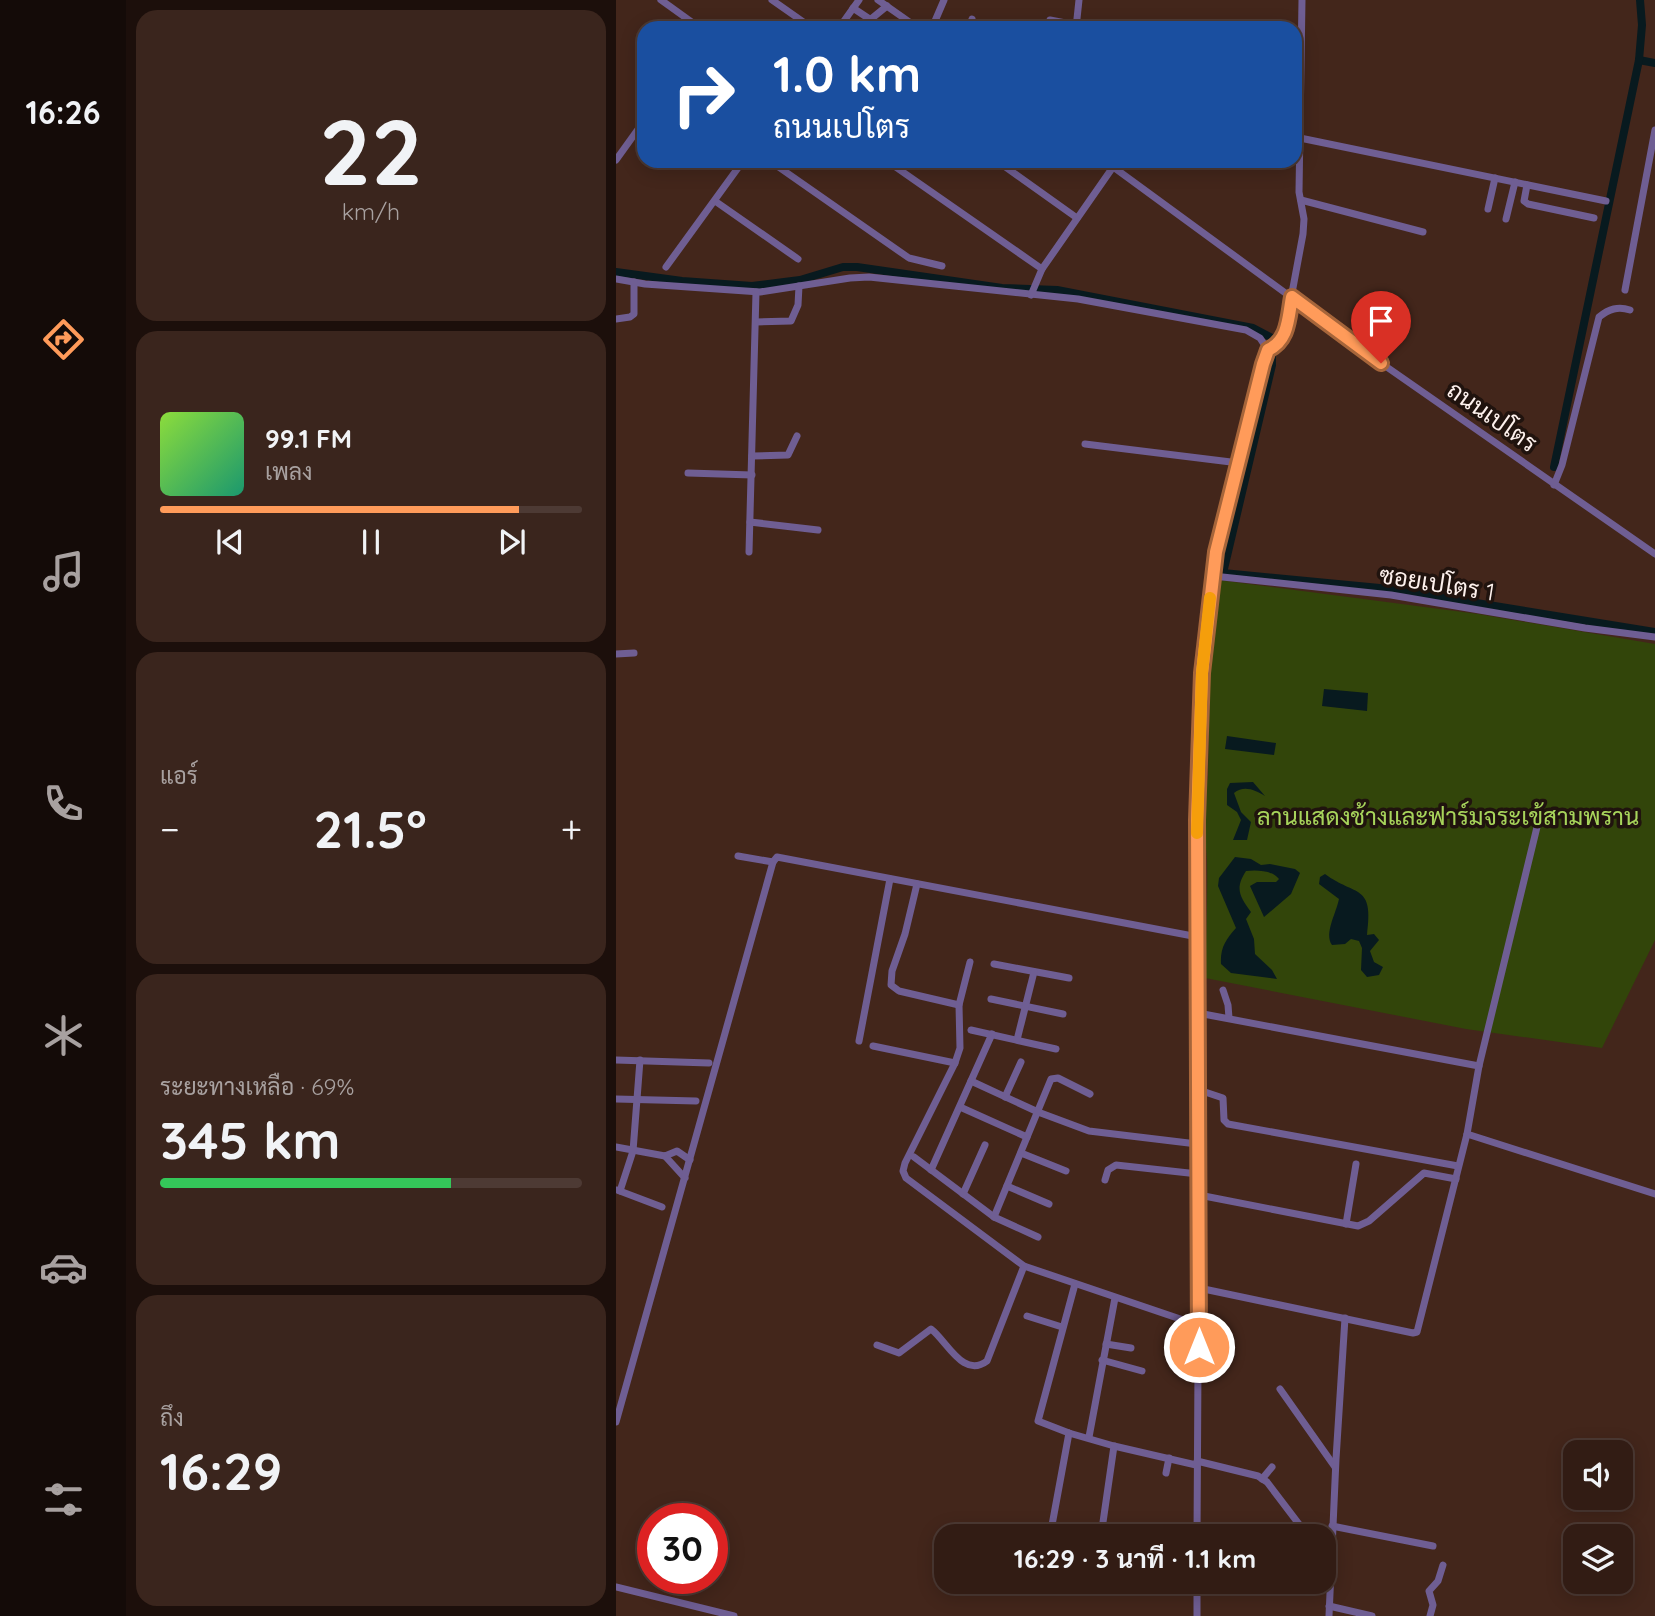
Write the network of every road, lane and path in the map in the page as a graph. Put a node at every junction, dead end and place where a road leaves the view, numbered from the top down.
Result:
1 (661, 0) edge
2 (772, 0) edge
3 (859, 0) edge
4 (944, 0) edge
5 (1079, 0) edge
6 (1302, 0) edge
7 (882, 2) edge
8 (853, 8) junction
9 (871, 20) joint
10 (1049, 20) dead end
11 (690, 21) edge
12 (802, 21) edge
13 (844, 21) edge
14 (908, 21) edge
15 (935, 21) edge
16 (1054, 21) edge
17 (1077, 21) edge
18 (1302, 21) edge
19 (1655, 130) edge
20 (637, 131) edge
21 (1302, 138) edge
22 (616, 160) edge
23 (738, 168) edge
24 (780, 168) edge
25 (897, 168) edge
26 (1007, 168) edge
27 (1113, 168) edge
28 (1115, 168) edge
29 (1300, 168) edge
30 (1495, 178) junction
31 (1515, 182) junction
32 (1527, 185) junction
33 (1645, 185) junction
34 (1655, 186) edge
35 (1301, 200) junction
36 (715, 201) junction
37 (1606, 201) dead end
38 (1488, 209) dead end
39 (1077, 218) junction
40 (1594, 218) dead end
41 (1506, 219) dead end
42 (1423, 232) dead end
43 (798, 259) dead end
44 (942, 266) dead end
45 (666, 267) dead end
46 (1042, 269) junction
47 (616, 279) edge
48 (634, 282) junction
49 (799, 286) junction
50 (1033, 289) junction
51 (1625, 290) dead end
52 (756, 292) junction
53 (1292, 297) junction
54 (1630, 310) dead end
55 (616, 319) edge
56 (756, 322) junction
57 (1270, 349) junction
58 (797, 436) dead end
59 (1085, 444) dead end
60 (752, 456) junction
61 (1239, 463) junction
62 (688, 473) dead end
63 (752, 475) junction
64 (1554, 485) junction
65 (750, 522) junction
66 (818, 530) dead end
67 (750, 552) dead end
68 (1655, 554) edge
69 (1213, 576) junction
70 (1655, 637) edge
71 (634, 653) dead end
72 (616, 654) edge
73 (1538, 823) dead end
74 (738, 856) dead end
75 (773, 862) junction
76 (890, 879) junction
77 (917, 884) junction
78 (1198, 937) junction
79 (970, 962) dead end
80 (994, 964) dead end
81 (1034, 972) junction
82 (1069, 978) dead end
83 (1223, 990) dead end
84 (991, 999) dead end
85 (959, 1005) junction
86 (1025, 1006) junction
87 (1198, 1013) junction
88 (1063, 1014) dead end
89 (1230, 1018) junction
90 (971, 1030) dead end
91 (992, 1034) junction
92 (1017, 1040) junction
93 (859, 1041) dead end
94 (873, 1046) dead end
95 (1056, 1049) dead end
96 (616, 1060) edge
97 (640, 1060) junction
98 (1021, 1062) dead end
99 (709, 1063) dead end
100 (955, 1063) junction
101 (1479, 1066) junction
102 (971, 1081) junction
103 (1199, 1090) junction
104 (1090, 1094) dead end
105 (1004, 1097) junction
106 (616, 1099) edge
107 (637, 1101) junction
108 (696, 1101) dead end
109 (960, 1107) junction
110 (1038, 1112) junction
111 (1466, 1134) junction
112 (1027, 1137) junction
113 (1197, 1144) junction
114 (985, 1145) dead end
115 (616, 1147) edge
116 (633, 1151) junction
117 (1021, 1153) junction
118 (665, 1156) junction
119 (914, 1157) dead end
120 (690, 1160) junction
121 (1356, 1164) dead end
122 (1458, 1166) junction
123 (932, 1170) junction
124 (1066, 1171) dead end
125 (1198, 1174) junction
126 (685, 1178) junction
127 (1455, 1179) junction
128 (1105, 1180) dead end
129 (1007, 1186) junction
130 (618, 1190) edge
131 (963, 1194) junction
132 (1655, 1194) edge
133 (1199, 1195) junction
134 (1049, 1203) dead end
135 (662, 1207) dead end
136 (994, 1217) junction
137 (1346, 1224) junction
138 (1038, 1237) dead end
139 (1024, 1266) junction
140 (1075, 1284) junction
141 (1199, 1288) junction
142 (1115, 1298) junction
143 (1027, 1317) dead end
144 (1345, 1318) junction
145 (1198, 1325) junction
146 (1062, 1327) junction
147 (1106, 1344) junction
148 (877, 1345) dead end
149 (1131, 1348) dead end
150 (1102, 1360) junction
151 (1142, 1371) dead end
152 (1280, 1389) dead end
153 (616, 1422) edge
154 (1069, 1433) junction
155 (1088, 1437) junction
156 (1114, 1446) junction
157 (1169, 1458) junction
158 (1197, 1463) junction
159 (1272, 1467) dead end
160 (1335, 1467) junction
161 (1166, 1474) dead end
162 (1262, 1479) junction
163 (1052, 1524) edge
164 (1103, 1524) edge
165 (1197, 1524) edge
166 (1298, 1524) edge
167 (1332, 1524) edge
168 (1336, 1527) edge
169 (1433, 1546) dead end
170 (1443, 1565) dead end
171 (616, 1587) edge
172 (1197, 1594) edge
173 (1330, 1594) edge
174 (1329, 1606) junction
175 (722, 1615) edge
176 (734, 1616) edge
177 (1197, 1616) edge
178 (1329, 1616) edge
179 (1372, 1616) edge
180 (1430, 1616) edge

1 - 11 street
2 - 12 street
3 - 8 street
4 - 15 street
5 - 17 street
6 - 18 street
7 - 9 street
7 - 14 street
8 - 9 street
8 - 13 street
10 - 16 street
19 - 33 street
20 - 22 street
21 - 30 street
23 - 36 street
24 - 44 street
25 - 46 street
26 - 39 street
27 - 39 street
28 - 53 street, ถนนเปโตร
29 - 35 street
30 - 31 street
30 - 38 street
31 - 32 street
31 - 41 street
32 - 37 street
32 - 40 street
33 - 34 street
33 - 51 street
35 - 42 street
35 - 53 street
36 - 43 street
36 - 45 street
39 - 46 street
46 - 50 street
47 - 48 street
48 - 52 street
48 - 55 street
49 - 50 street
49 - 52 street
49 - 56 street
50 - 57 street
52 - 56 street
53 - 57 street
53 - 64 street, ถนนเปโตร
54 - 64 street
56 - 60 street
57 - 61 street
58 - 60 street
59 - 61 street
60 - 63 street
61 - 69 street
62 - 63 street
63 - 65 street
64 - 68 street, ถนนเปโตร
65 - 66 street
65 - 67 street
69 - 70 street, ซอยเปโตร 1
69 - 78 street
71 - 72 street
73 - 101 street
74 - 75 street
75 - 76 street
75 - 120 street
76 - 77 street
76 - 93 street
77 - 78 street
77 - 85 street
78 - 87 street
79 - 85 street
80 - 81 street
81 - 82 street
81 - 86 street
83 - 89 street
84 - 86 street
85 - 100 street
86 - 88 street
86 - 92 street
87 - 89 street
87 - 103 street
89 - 101 street
90 - 91 street
91 - 92 street
91 - 102 street
92 - 95 street
94 - 100 street
96 - 97 street
97 - 99 street
97 - 107 street
98 - 105 street
100 - 139 street
101 - 111 street
102 - 105 street
102 - 109 street
103 - 113 street
103 - 122 street
104 - 110 street
105 - 110 street
106 - 107 street
107 - 108 street
107 - 116 street
109 - 112 street
109 - 123 street
110 - 112 street
110 - 113 street
111 - 122 street
111 - 132 street
112 - 117 street
113 - 125 street
114 - 131 street
115 - 116 street
116 - 118 street
116 - 130 street
117 - 124 street
117 - 129 street
118 - 120 street
118 - 126 street
119 - 123 street
120 - 126 street
121 - 137 street
122 - 127 street
123 - 131 street
125 - 128 street
125 - 133 street
126 - 153 street
127 - 137 street
127 - 144 street
129 - 134 street
129 - 136 street
130 - 135 street
131 - 136 street
133 - 137 street
133 - 141 street
136 - 138 street
139 - 140 street
139 - 148 street
140 - 142 street
140 - 146 street
141 - 144 street
141 - 145 street
142 - 145 street
142 - 147 street
143 - 146 street
144 - 160 street
145 - 158 street
146 - 154 street
147 - 149 street
147 - 150 street
150 - 151 street
150 - 155 street
152 - 160 street
154 - 155 street
154 - 163 street
155 - 156 street
156 - 157 street
156 - 164 street
157 - 158 street
157 - 161 street
158 - 162 street
158 - 165 street
159 - 162 street
160 - 167 street
162 - 166 street
168 - 169 street
170 - 180 street
171 - 175 street
172 - 177 street
173 - 174 street
174 - 178 street
174 - 179 street
175 - 176 street

